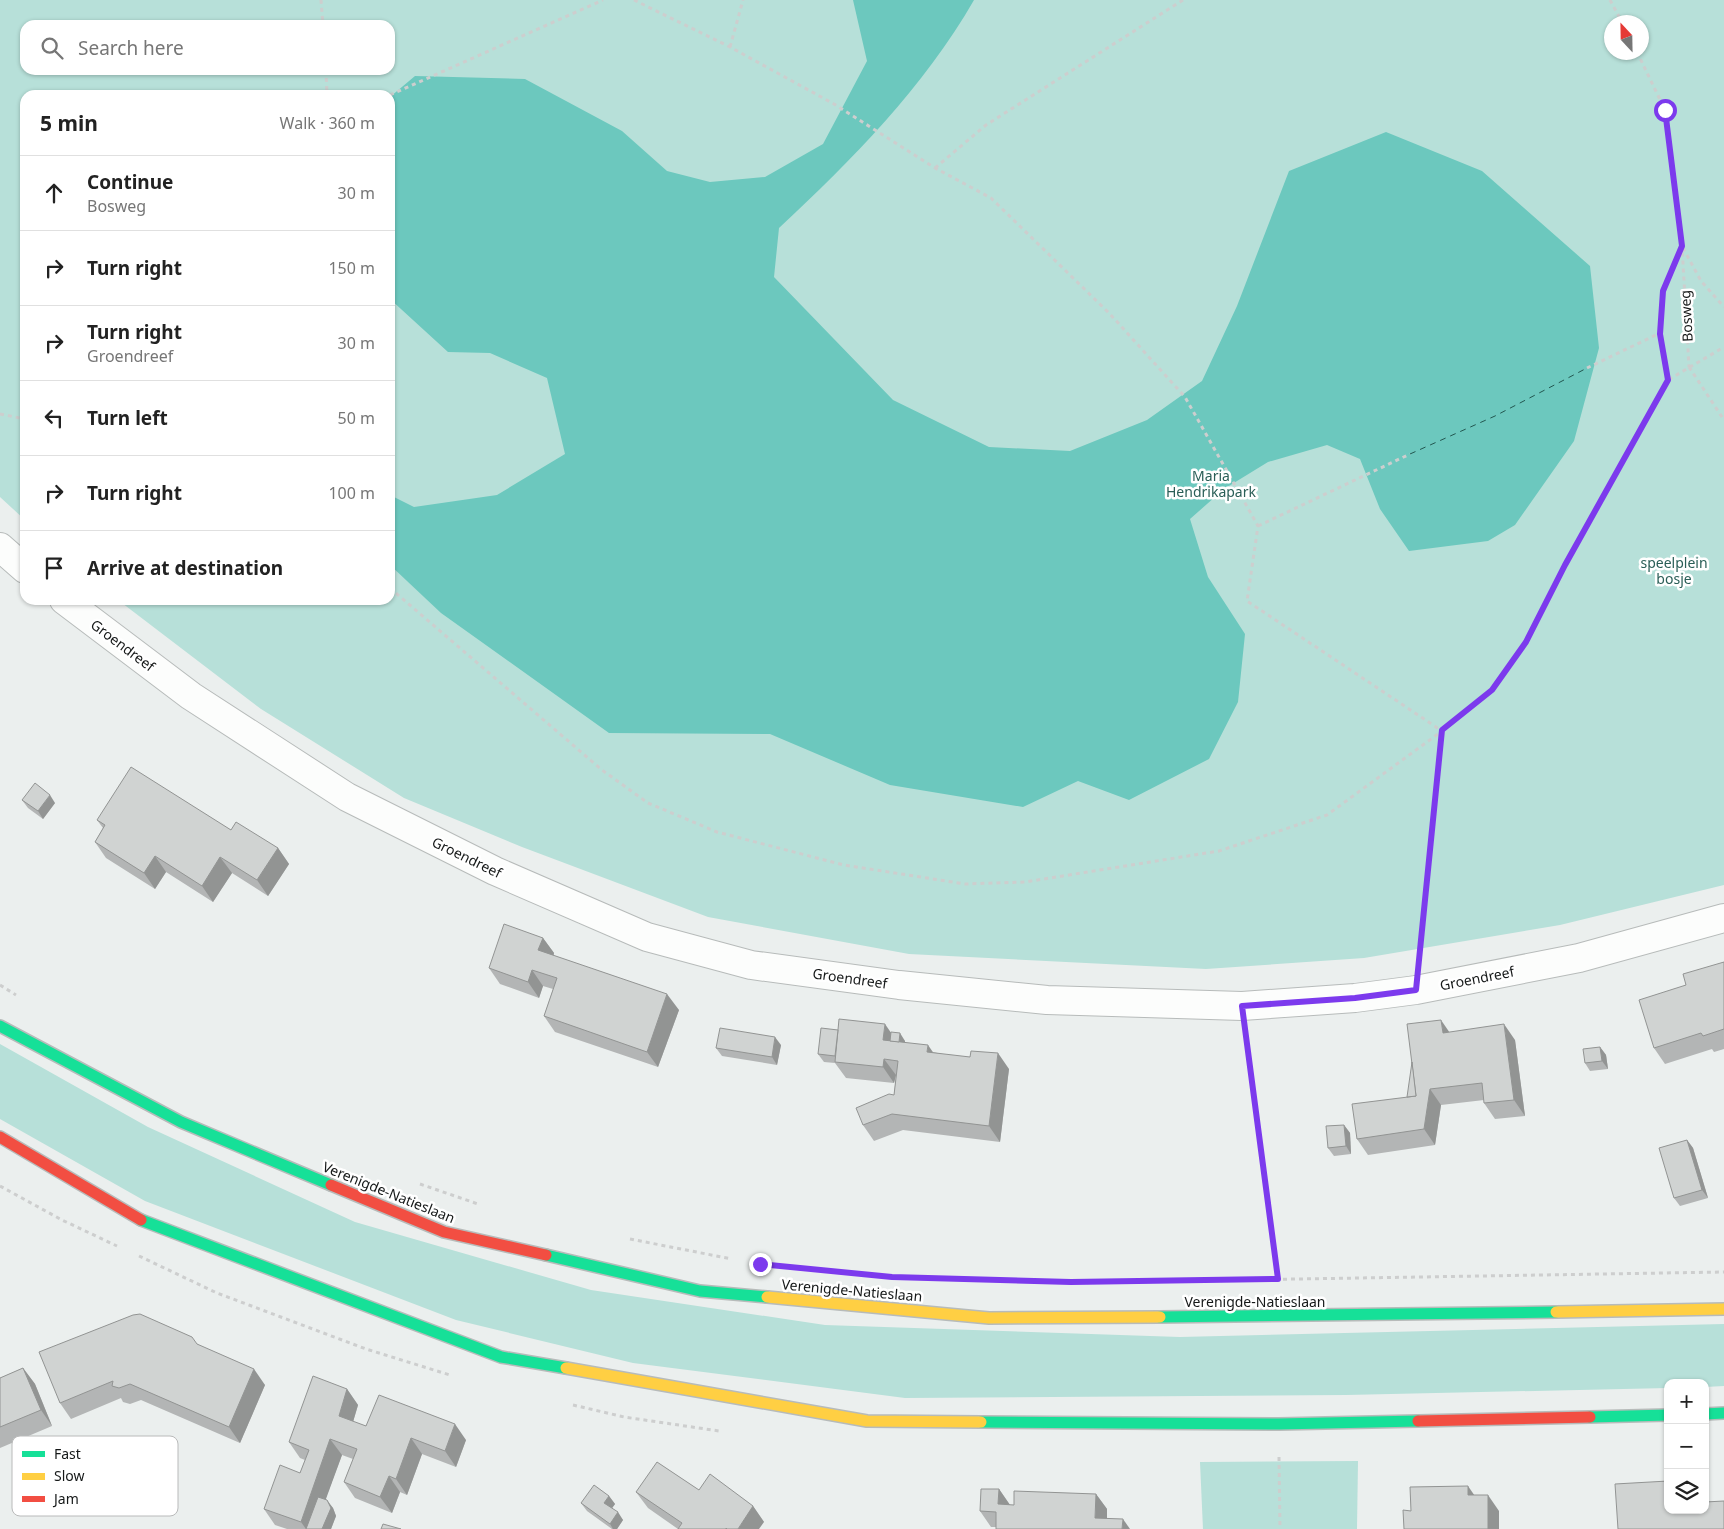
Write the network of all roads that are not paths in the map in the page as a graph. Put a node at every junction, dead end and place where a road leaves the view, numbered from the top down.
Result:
1 (0, 547) edge
2 (20, 565) edge
3 (71, 605) edge
4 (1724, 918) edge
5 (0, 1026) edge
6 (0, 1137) edge
7 (1724, 1309) edge
8 (1709, 1414) edge
9 (1724, 1414) edge
10 (1664, 1415) edge

1 - 2 street
3 - 4 street, Groendreef
5 - 7 main road, Verenigde-Natieslaan
6 - 10 main road
8 - 9 main road

